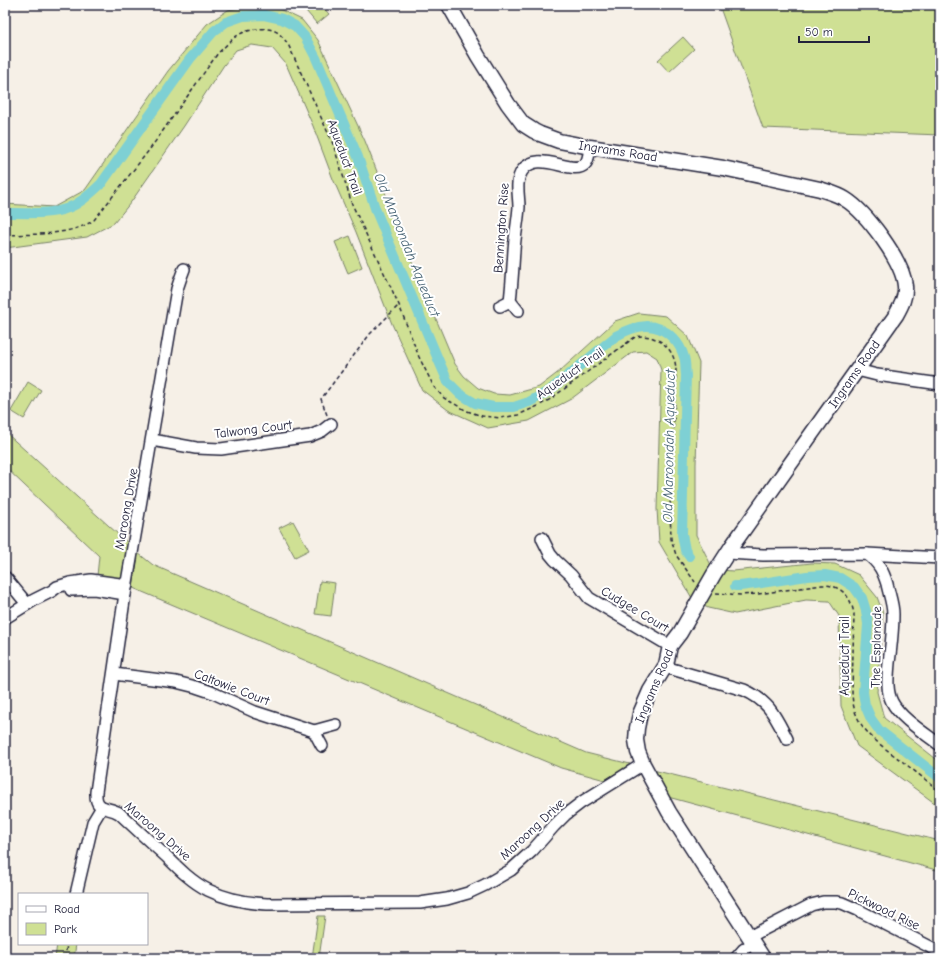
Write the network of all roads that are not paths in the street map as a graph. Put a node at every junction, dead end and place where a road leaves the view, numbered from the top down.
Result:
1 (449, 5) edge
2 (590, 147) junction
3 (184, 269) dead end
4 (510, 302) junction
5 (500, 306) dead end
6 (518, 312) dead end
7 (857, 370) junction
8 (940, 384) edge
9 (331, 424) road end
10 (152, 440) junction
11 (542, 538) dead end
12 (727, 553) junction
13 (868, 554) junction
14 (940, 558) edge
15 (5, 578) edge
16 (126, 590) junction
17 (27, 604) junction
18 (5, 618) edge
19 (670, 646) junction
20 (665, 668) junction
21 (114, 674) junction
22 (336, 725) dead end
23 (314, 731) junction
24 (787, 739) dead end
25 (940, 745) edge
26 (322, 746) dead end
27 (642, 764) junction
28 (102, 807) junction
29 (76, 893) edge
30 (751, 940) junction
31 (940, 952) edge
32 (736, 958) edge
33 (763, 958) edge

1 - 2 street, Ingrams Road
2 - 4 street, Bennington Rise
2 - 7 street, Ingrams Road
3 - 10 street, Maroong Drive
4 - 5 street
4 - 6 street
7 - 8 street
7 - 12 street, Ingrams Road
9 - 10 street, Talwong Court
10 - 16 street, Maroong Drive
11 - 19 street, Cudgee Court
12 - 13 street
12 - 19 street, Ingrams Road
13 - 14 street
13 - 25 street, The Esplanade
15 - 17 street
16 - 17 street
16 - 21 street, Maroong Drive
17 - 18 street
19 - 20 street, Ingrams Road
20 - 24 street
20 - 27 street, Ingrams Road
21 - 23 street, Caltowie Court
21 - 28 street, Maroong Drive
22 - 23 street
23 - 26 street
27 - 28 street, Maroong Drive
27 - 30 street, Ingrams Road
28 - 29 street
30 - 31 street, Pickwood Rise
30 - 32 street, Pickwood Rise
30 - 33 street, Ingrams Road

